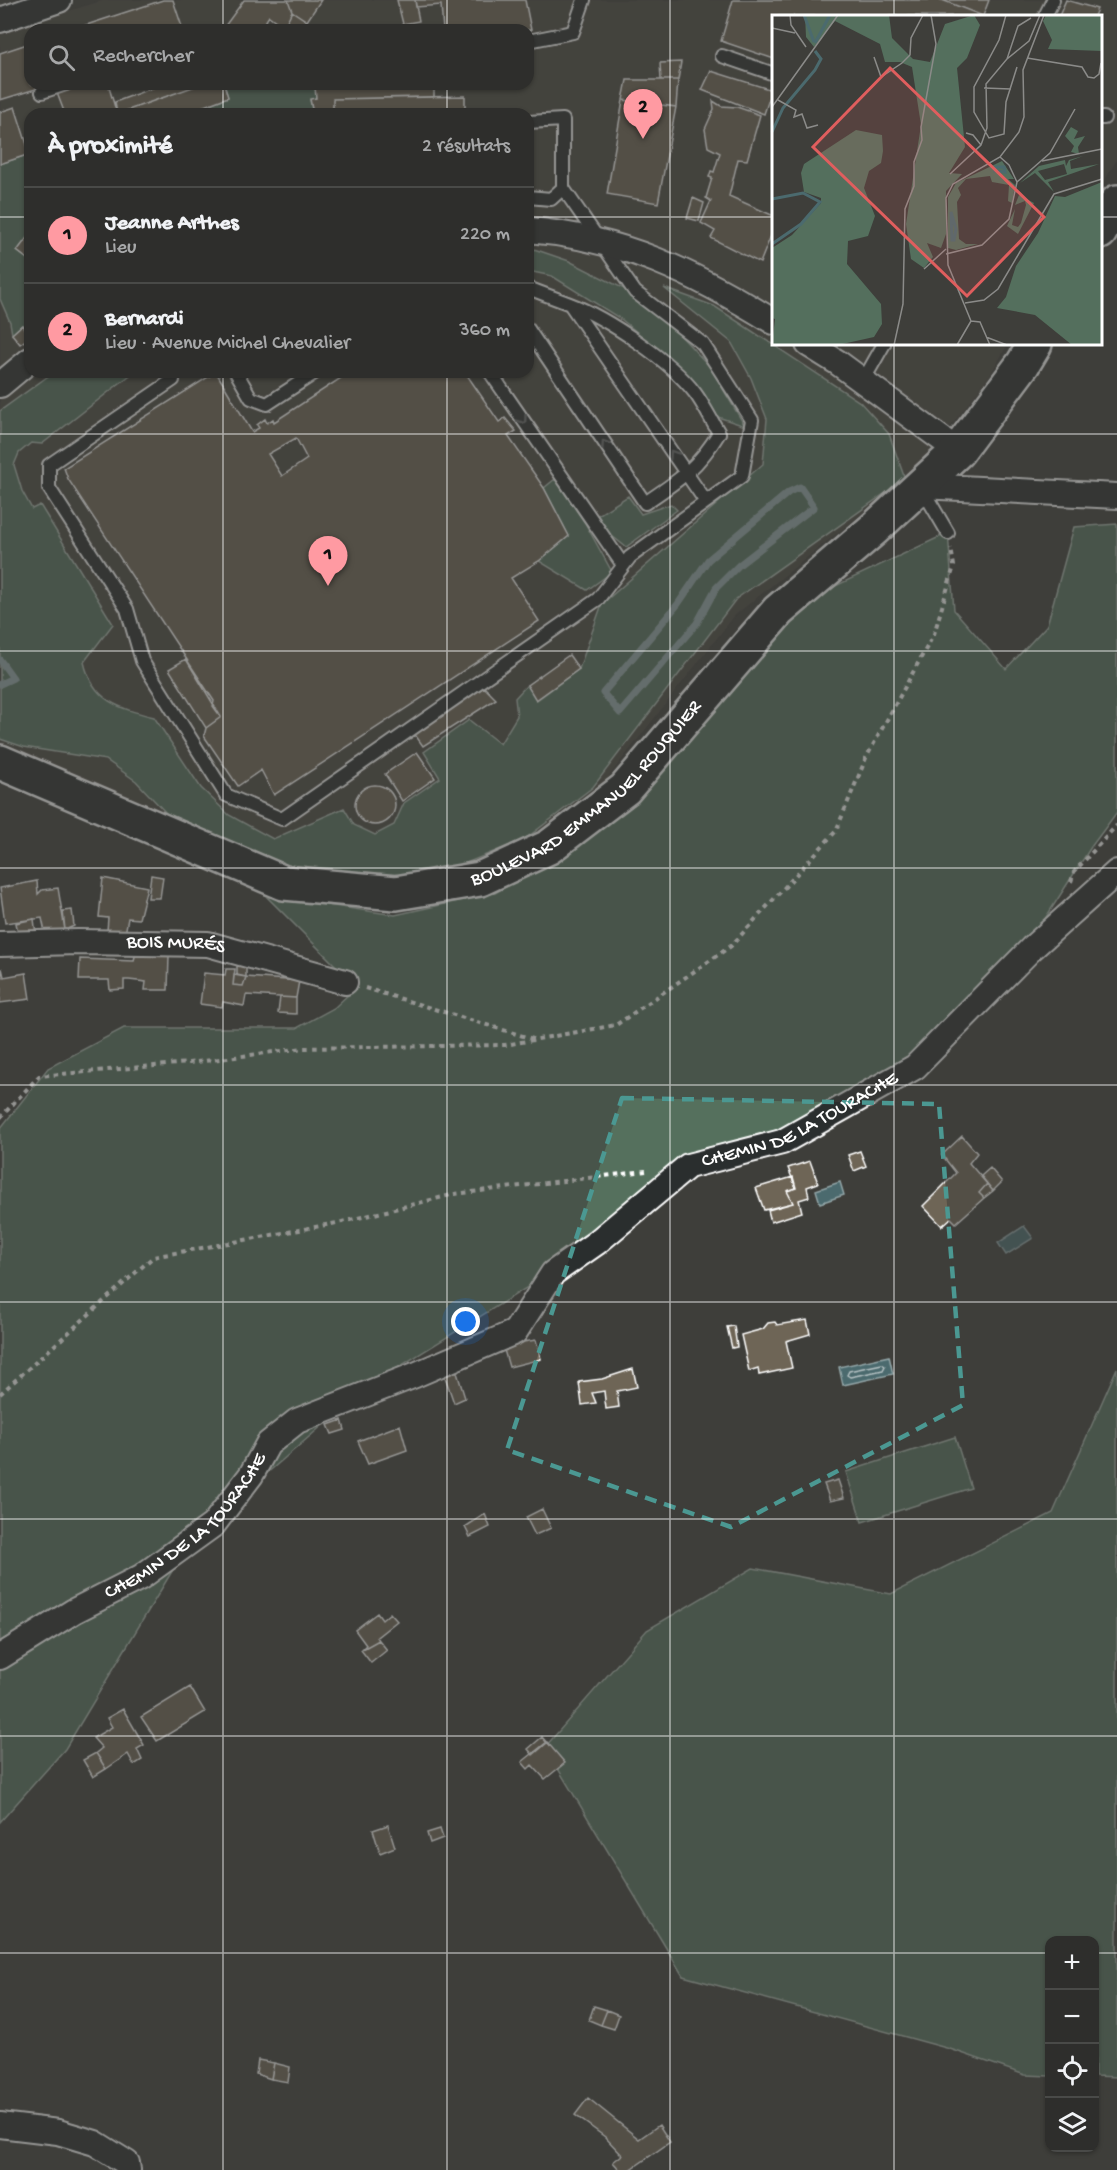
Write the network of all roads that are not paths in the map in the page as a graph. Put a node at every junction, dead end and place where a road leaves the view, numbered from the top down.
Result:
1 (58, 0) edge
2 (584, 0) edge
3 (1053, 0) edge
4 (1046, 15) edge
5 (0, 20) edge
6 (534, 39) edge
7 (723, 56) dead end
8 (772, 73) edge
9 (48, 90) edge
10 (42, 92) dead end
11 (534, 122) edge
12 (563, 188) junction
13 (534, 198) edge
14 (534, 230) edge
15 (600, 241) junction
16 (534, 290) edge
17 (570, 304) junction
18 (772, 321) edge
19 (534, 338) edge
20 (809, 345) edge
21 (883, 345) edge
22 (1034, 345) edge
23 (24, 365) edge
24 (173, 378) edge
25 (239, 378) edge
26 (307, 378) edge
27 (494, 378) edge
28 (863, 381) junction
29 (0, 385) edge
30 (958, 451) junction
31 (687, 475) junction
32 (921, 486) junction
33 (1117, 496) edge
34 (705, 502) junction
35 (948, 533) road end
36 (623, 565) junction
37 (0, 762) edge
38 (1117, 872) edge
39 (0, 944) edge
40 (345, 982) road end
41 (0, 1657) edge
42 (0, 2125) edge
43 (128, 2170) edge

1 - 5 street
2 - 6 lane
3 - 4 lane
7 - 8 lane
9 - 10 lane
11 - 12 lane
12 - 13 lane
12 - 15 lane
14 - 15 street
15 - 18 street
15 - 34 lane
16 - 17 lane
31 -> 17 lane
17 - 31 lane
31 -> 19 lane
20 - 28 street
21 - 28 lane
22 - 30 street, BOULEVARD EMMANUEL ROUQUIER
23 - 29 street
24 - 36 lane
25 - 26 lane
27 -> 36 lane
28 - 30 street
30 - 32 street, BOULEVARD EMMANUEL ROUQUIER
31 - 34 lane
32 - 33 street
32 - 35 lane
32 - 37 street, BOULEVARD EMMANUEL ROUQUIER
34 - 36 lane
38 - 41 street, CHEMIN DE LA TOURACHE
39 - 40 street, BOIS MURÉS
42 - 43 street

